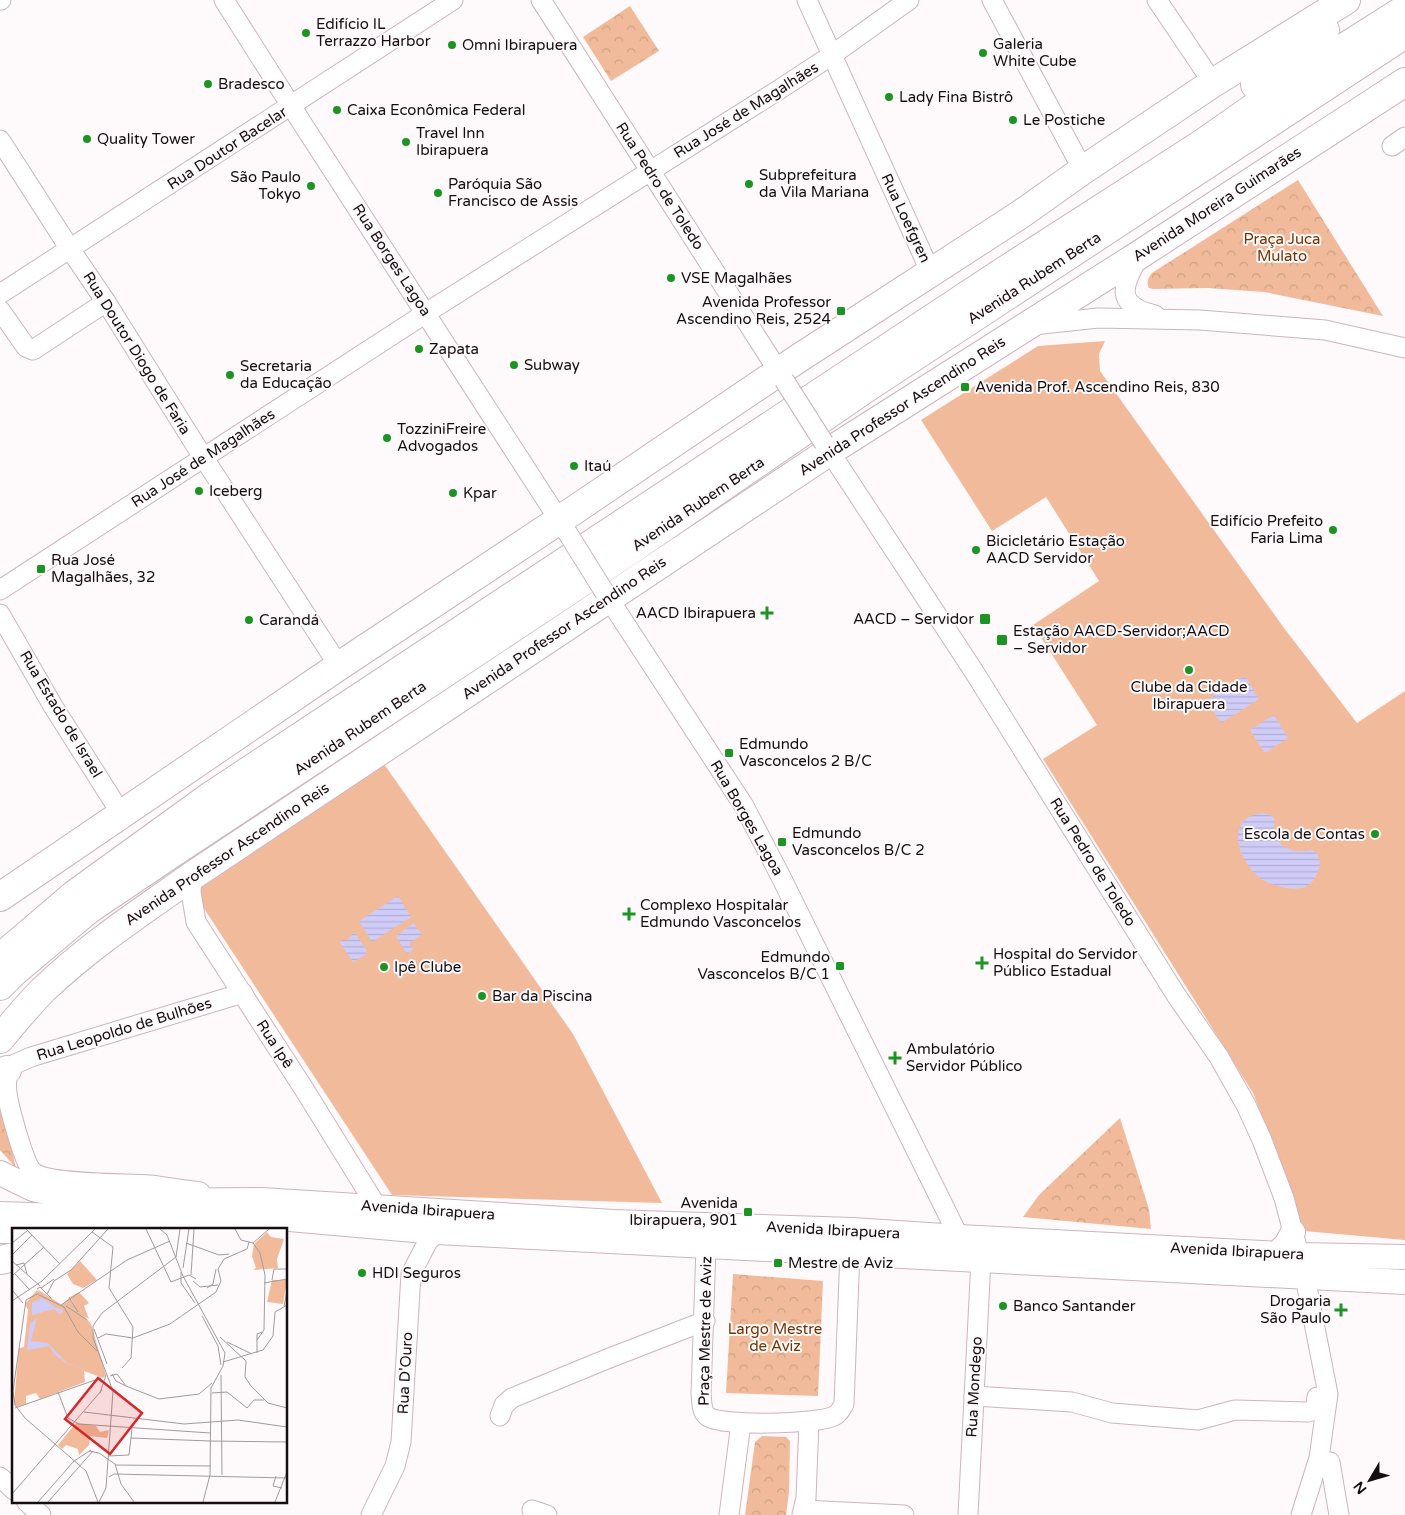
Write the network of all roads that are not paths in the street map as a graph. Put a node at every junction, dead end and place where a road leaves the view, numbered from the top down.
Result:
1 (224, 0) edge
2 (453, 0) edge
3 (542, 0) edge
4 (807, 0) edge
5 (909, 0) edge
6 (992, 0) edge
7 (1157, 0) edge
8 (1345, 1) edge
9 (1405, 9) edge
10 (1405, 34) edge
11 (1360, 51) junction
12 (832, 55) junction
13 (1405, 82) edge
14 (1213, 83) junction
15 (291, 106) junction
16 (0, 140) edge
17 (1216, 159) junction
18 (1083, 170) junction
19 (650, 171) junction
20 (70, 249) junction
21 (1139, 255) junction
22 (931, 273) junction
23 (998, 275) junction
24 (0, 294) edge
25 (106, 302) junction
26 (1128, 302) junction
27 (0, 310) edge
28 (426, 313) junction
29 (1106, 318) junction
30 (1173, 320) junction
31 (1029, 325) junction
32 (1405, 348) edge
33 (782, 376) junction
34 (827, 447) junction
35 (204, 458) junction
36 (564, 526) junction
37 (0, 590) edge
38 (607, 595) junction
39 (0, 614) edge
40 (339, 666) junction
41 (122, 815) junction
42 (90, 836) junction
43 (171, 854) junction
44 (192, 876) junction
45 (0, 897) edge
46 (0, 918) edge
47 (0, 958) edge
48 (0, 986) edge
49 (243, 993) junction
50 (0, 1024) edge
51 (0, 1039) edge
52 (4, 1073) edge
53 (2, 1172) edge
54 (69, 1207) junction
55 (376, 1207) junction
56 (270, 1209) junction
57 (0, 1214) edge
58 (214, 1228) edge
59 (437, 1232) junction
60 (1293, 1232) joint
61 (958, 1237) junction
62 (706, 1247) junction
63 (850, 1252) junction
64 (1405, 1257) edge
65 (930, 1258) junction
66 (980, 1260) junction
67 (1291, 1263) junction
68 (1405, 1282) edge
69 (705, 1321) junction
70 (974, 1396) junction
71 (1317, 1408) junction
72 (500, 1416) dead end
73 (808, 1422) junction
74 (741, 1423) junction
75 (1325, 1460) junction
76 (0, 1477) edge
77 (12, 1488) edge
78 (27, 1502) edge
79 (803, 1512) edge
80 (41, 1515) edge
81 (371, 1515) edge
82 (729, 1515) edge
83 (890, 1515) edge
84 (904, 1515) edge
85 (968, 1515) edge
86 (1301, 1515) edge
87 (1307, 1515) edge
88 (1339, 1515) edge

1 - 15 street, Rua Borges Lagoa
2 - 15 street, Rua Doutor Bacelar
3 - 19 street, Rua Pedro de Toledo
4 - 12 street, Rua Loefgren
5 - 12 street, Rua José de Magalhães
6 - 18 street
7 - 14 street
8 - 14 highway
8 - 23 highway
9 - 11 highway, Avenida Rubem Berta
10 - 11 highway, Avenida Rubem Berta
11 - 17 highway, Avenida Rubem Berta
11 - 23 highway, Avenida Rubem Berta
12 - 19 street, Rua José de Magalhães
12 - 22 street, Rua Loefgren
13 - 21 highway, Avenida Moreira Guimarães
14 - 18 highway
15 - 20 street, Rua Doutor Bacelar
15 - 28 street, Rua Borges Lagoa
16 - 20 street, Rua Doutor Diogo de Faria
17 - 21 highway
17 - 43 highway, Avenida Rubem Berta
18 - 22 highway
19 - 28 street, Rua José de Magalhães
19 - 33 street, Rua Pedro de Toledo
20 - 24 street, Rua Doutor Bacelar
20 - 25 street, Rua Doutor Diogo de Faria
21 - 26 street
21 - 31 highway, Avenida Moreira Guimarães
22 - 33 highway
23 - 47 highway, Avenida Rubem Berta
25 - 27 street
25 - 35 street, Rua Doutor Diogo de Faria
26 - 29 street
26 - 30 street, Avenida Professor Ascendino Reis
28 - 35 street, Rua José de Magalhães
28 - 36 street, Rua Borges Lagoa
29 - 30 street, Avenida Professor Ascendino Reis
29 - 31 street, Avenida Professor Ascendino Reis
30 - 32 street, Avenida Professor Ascendino Reis
31 - 34 highway, Avenida Professor Ascendino Reis
33 - 34 street, Rua Pedro de Toledo, bridge
33 - 36 highway
34 - 38 highway, Avenida Professor Ascendino Reis
34 - 60 street, Rua Pedro de Toledo
35 - 37 street, Rua José de Magalhães
35 - 40 street, Rua Doutor Diogo de Faria
36 - 38 street, Rua Borges Lagoa, bridge
36 - 40 highway
38 - 44 highway, Avenida Professor Ascendino Reis
38 - 61 street, Rua Borges Lagoa
39 - 41 street, Rua Estado de Israel
40 - 41 highway
41 - 42 highway
42 - 45 highway
42 - 46 highway
43 - 48 highway, Avenida Rubem Berta
43 - 50 highway
44 - 49 street, Rua Ipê
44 - 51 highway, Avenida Professor Ascendino Reis
49 - 52 street, Rua Leopoldo de Bulhões
49 - 55 street, Rua Ipê
52 - 56 street
53 - 54 main road
54 - 56 main road
54 - 57 main road
55 - 56 main road, Avenida Ibirapuera
55 - 61 main road, Avenida Ibirapuera
56 - 58 highway
56 - 59 main road, Avenida Ibirapuera
59 - 62 main road, Avenida Ibirapuera
59 - 81 street, Rua D'Ouro
60 - 67 main road
61 - 65 main road
61 - 67 main road, Avenida Ibirapuera
62 - 63 main road, Avenida Ibirapuera
62 - 69 street, Praça Mestre de Aviz
63 - 65 main road, Avenida Ibirapuera
63 - 73 street, Praça Mestre de Aviz
64 - 67 main road, Avenida Ibirapuera
65 - 66 main road, Avenida Ibirapuera
66 - 67 main road, Avenida Ibirapuera
66 - 70 street, Rua Mondego
67 - 68 main road, Avenida Ibirapuera
67 - 71 street
69 - 72 street
69 - 74 street, Praça Mestre de Aviz
70 - 71 street
70 - 85 street, Rua Mondego
71 - 75 street
73 - 74 street, Praça Mestre de Aviz
73 - 79 street
74 - 82 street
75 - 86 street
75 - 87 street
75 - 88 street
76 - 77 street
78 - 80 street
79 - 83 street
83 - 84 street

